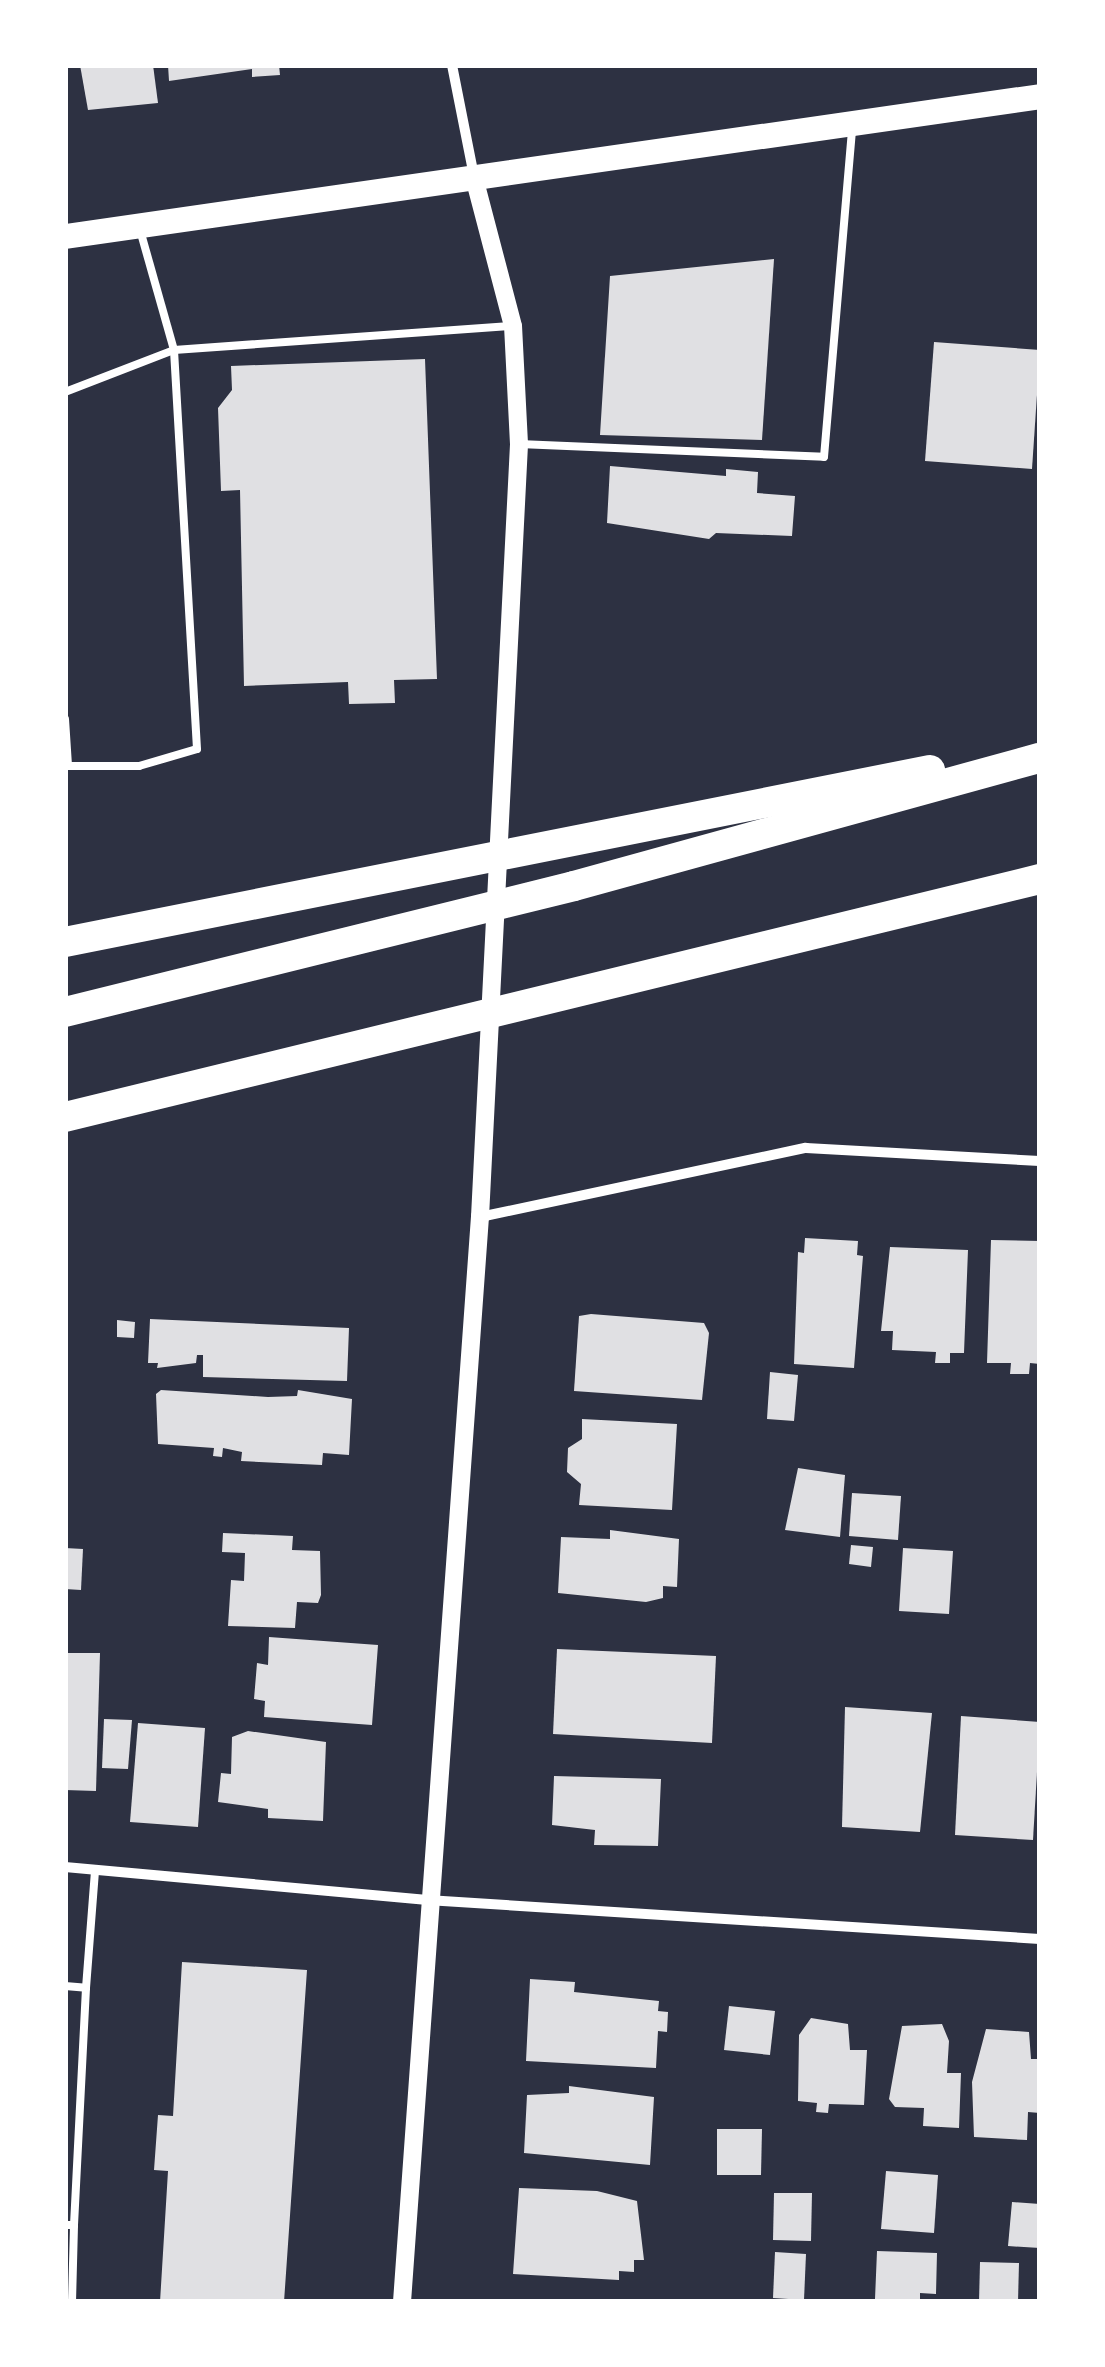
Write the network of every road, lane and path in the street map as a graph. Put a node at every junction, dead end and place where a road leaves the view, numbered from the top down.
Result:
1 (452, 65) edge
2 (1040, 96) edge
3 (853, 124) junction
4 (474, 177) junction
5 (139, 226) junction
6 (65, 236) edge
7 (512, 326) junction
8 (174, 350) junction
9 (65, 392) edge
10 (519, 444) junction
11 (65, 718) edge
12 (1040, 748) edge
13 (1040, 758) edge
14 (1040, 879) edge
15 (65, 942) edge
16 (65, 1012) edge
17 (65, 1118) edge
18 (1040, 1161) edge
19 (480, 1217) junction
20 (65, 1867) edge
21 (95, 1870) junction
22 (426, 1900) junction
23 (1040, 1939) edge
24 (65, 1986) edge
25 (86, 1988) junction
26 (70, 2225) edge
27 (72, 2302) edge
28 (402, 2302) edge

1 - 4 street
2 - 3 main road
3 - 4 main road
3 - 10 lane
4 - 5 main road
4 - 7 street
5 - 6 main road
5 - 8 lane
7 - 8 lane
7 - 10 street
8 - 9 lane
8 - 11 lane
10 - 19 street
12 - 15 highway
13 - 16 highway
14 - 17 highway
18 - 19 street
19 - 22 street
20 - 21 street
21 - 22 street
21 - 25 lane
22 - 23 street
22 - 28 street
24 - 25 lane
25 - 26 lane
26 - 27 lane

